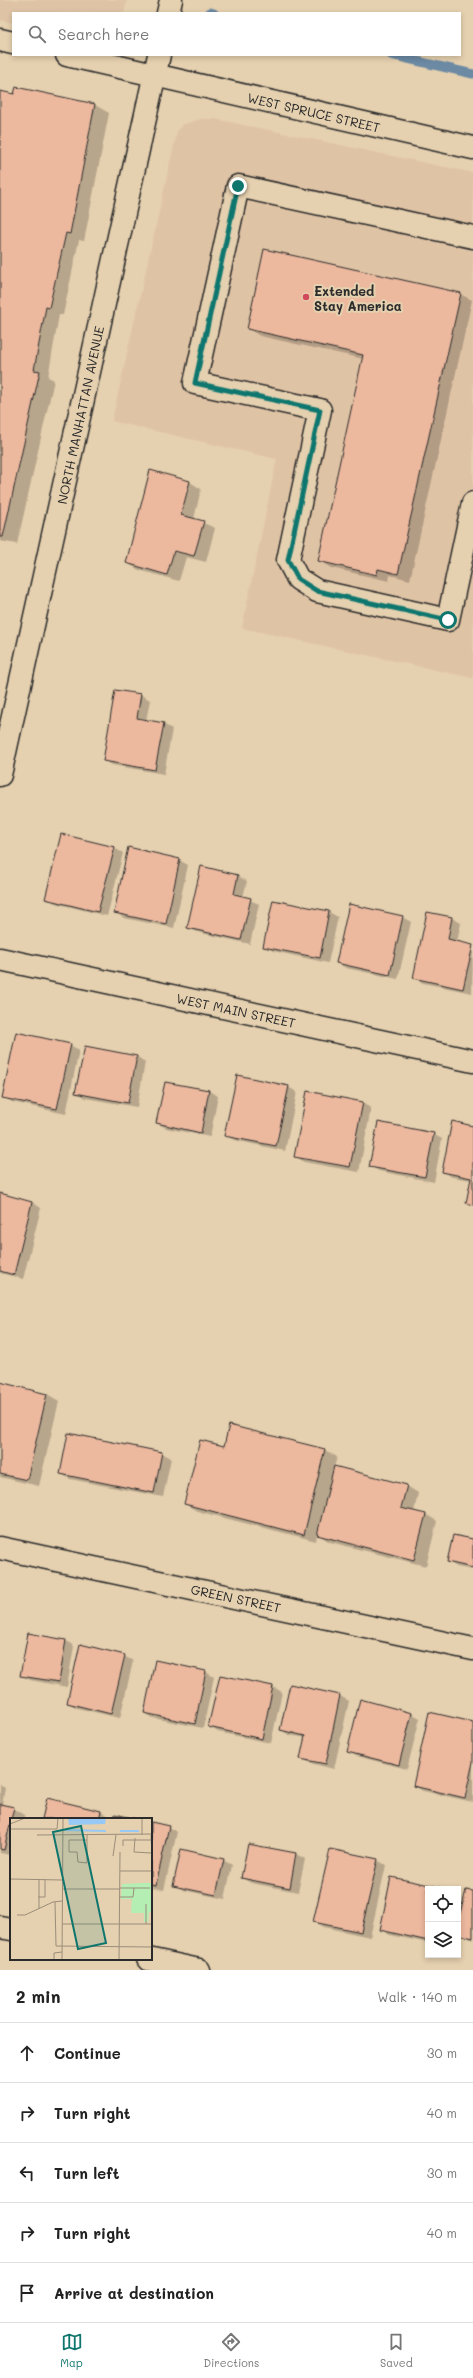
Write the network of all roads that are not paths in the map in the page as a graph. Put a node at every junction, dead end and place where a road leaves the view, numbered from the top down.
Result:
1 (171, 0) edge
2 (168, 12) edge
3 (0, 40) edge
4 (12, 43) edge
5 (76, 56) edge
6 (157, 65) edge
7 (473, 148) edge
8 (473, 237) edge
9 (473, 503) edge
10 (0, 775) edge
11 (0, 959) edge
12 (473, 1061) edge
13 (0, 1548) edge
14 (473, 1649) edge
15 (0, 1927) edge
16 (10, 1929) edge
17 (152, 1960) edge
18 (199, 1970) edge

1 - 2 street
3 - 4 street
5 - 6 street, WEST SPRUCE STREET
6 - 7 street, WEST SPRUCE STREET
6 - 10 street, NORTH MANHATTAN AVENUE
8 - 9 street
11 - 12 street, WEST MAIN STREET
13 - 14 street, GREEN STREET
15 - 16 street
17 - 18 street

